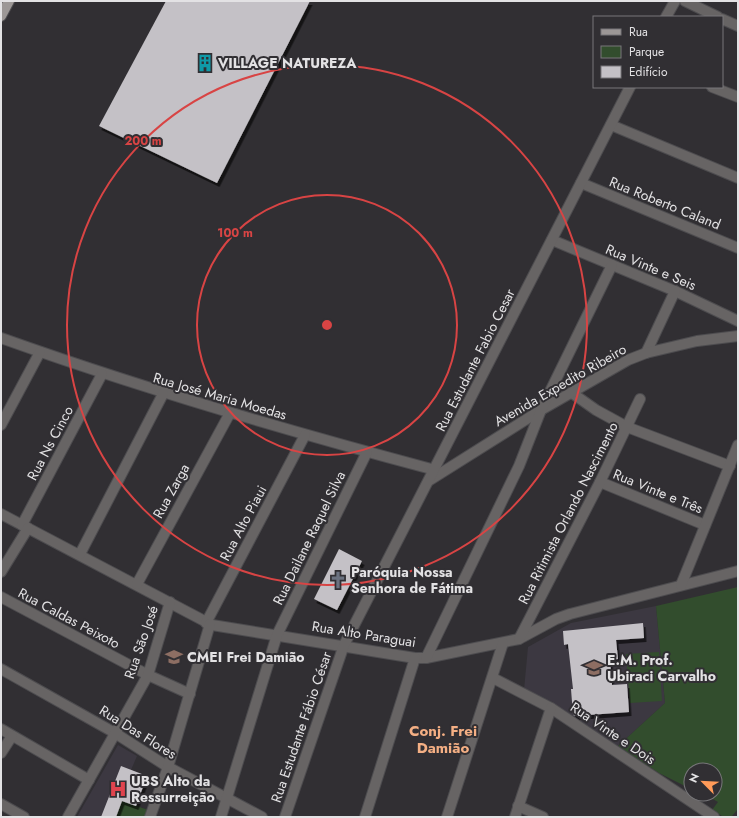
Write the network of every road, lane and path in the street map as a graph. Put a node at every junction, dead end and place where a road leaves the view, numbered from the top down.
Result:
1 (9, 1) edge
2 (675, 1) edge
3 (685, 1) edge
4 (1, 16) edge
5 (667, 16) edge
6 (716, 16) edge
7 (723, 19) edge
8 (737, 22) edge
9 (630, 88) edge
10 (715, 88) edge
11 (738, 97) edge
12 (611, 125) junction
13 (738, 178) edge
14 (580, 183) junction
15 (552, 240) junction
16 (738, 248) edge
17 (612, 265) junction
18 (675, 292) junction
19 (738, 321) edge
20 (738, 336) edge
21 (1, 338) edge
22 (40, 352) junction
23 (646, 353) junction
24 (102, 374) junction
25 (572, 393) junction
26 (163, 394) junction
27 (640, 399) dead end
28 (541, 410) junction
29 (230, 413) junction
30 (1, 425) edge
31 (627, 427) junction
32 (305, 435) junction
33 (738, 445) edge
34 (367, 452) junction
35 (730, 466) junction
36 (435, 470) junction
37 (430, 480) junction
38 (600, 482) junction
39 (1, 514) edge
40 (705, 525) junction
41 (25, 526) junction
42 (80, 554) junction
43 (738, 571) edge
44 (1, 572) edge
45 (137, 584) junction
46 (680, 585) junction
47 (1, 598) edge
48 (170, 602) junction
49 (208, 623) junction
50 (277, 635) junction
51 (519, 639) junction
52 (503, 643) junction
53 (344, 645) junction
54 (415, 658) junction
55 (426, 658) junction
56 (1, 669) edge
57 (148, 675) junction
58 (493, 678) junction
59 (190, 694) junction
60 (551, 708) junction
61 (1, 729) edge
62 (115, 733) junction
63 (12, 736) junction
64 (1, 753) edge
65 (168, 767) junction
66 (89, 780) junction
67 (227, 799) junction
68 (1, 804) edge
69 (518, 806) junction
70 (24, 817) edge
71 (68, 817) edge
72 (150, 817) edge
73 (221, 817) edge
74 (262, 817) edge
75 (285, 817) edge
76 (365, 817) edge
77 (447, 817) edge
78 (515, 817) edge
79 (543, 817) edge
80 (714, 817) edge

1 - 4 main road
2 - 5 street
3 - 6 street
7 - 8 street
9 - 12 street, Rua Estudante Fabio Cesar
10 - 11 street
12 - 13 street
12 - 14 street, Rua Estudante Fabio Cesar
14 - 15 street, Rua Estudante Fabio Cesar
14 - 16 street, Rua Roberto Caland
15 - 17 street, Rua Vinte e Seis
15 - 36 street, Rua Estudante Fabio Cesar
17 - 18 street, Rua Vinte e Seis
17 - 28 street
18 - 19 street, Rua Vinte e Seis
18 - 23 street
20 - 23 street, Avenida Expedito Ribeiro
21 - 22 street, Rua José Maria Moedas
22 - 24 street, Rua José Maria Moedas
22 - 30 street
23 - 25 street, Avenida Expedito Ribeiro
24 - 26 street, Rua José Maria Moedas
24 - 41 street, Rua Ns Cinco
25 - 28 street, Avenida Expedito Ribeiro
25 - 31 street
26 - 29 street, Rua José Maria Moedas
26 - 42 street
27 - 31 street, Rua Ritimista Orlando Nascimento
28 - 37 street, Avenida Expedito Ribeiro
28 - 55 street
29 - 32 street, Rua José Maria Moedas
29 - 45 street, Rua Zarga
31 - 35 street
31 - 38 street, Rua Ritimista Orlando Nascimento
32 - 34 street, Rua José Maria Moedas
32 - 49 street, Rua Alto Piaui
33 - 35 street
34 - 36 street, Rua José Maria Moedas
34 - 50 street, Rua Dailane Raquel Silva
35 - 40 street
36 - 37 street, Rua Estudante Fabio Cesar
37 - 53 street, Rua Estudante Fabio Cesar
38 - 40 street, Rua Vinte e Três
38 - 51 street, Rua Ritimista Orlando Nascimento
39 - 41 street, Rua Alto Paraguai
40 - 46 street
41 - 42 street, Rua Alto Paraguai
41 - 44 street, Rua Ns Cinco
42 - 45 street, Rua Alto Paraguai
43 - 46 street, Rua Alto Paraguai
45 - 48 street, Rua Alto Paraguai
46 - 51 street, Rua Alto Paraguai
47 - 57 street, Rua Caldas Peixoto
48 - 49 street, Rua Alto Paraguai
48 - 57 street, Rua São José
49 - 50 street, Rua Alto Paraguai
49 - 59 street, Rua Alto Piaui
50 - 53 street, Rua Alto Paraguai
50 - 67 street, Rua Dailane Raquel Silva
51 - 52 street, Rua Alto Paraguai
52 - 55 street, Rua Alto Paraguai
52 - 58 street
53 - 54 street, Rua Alto Paraguai
53 - 75 street, Rua Estudante Fábio César
54 - 55 street, Rua Alto Paraguai
54 - 76 street
56 - 62 street, Rua Das Flores
57 - 59 street, Rua Caldas Peixoto
57 - 62 street, Rua São José
58 - 60 street, Rua Vinte e Dois
58 - 77 street
59 - 65 street, Rua Alto Piaui
60 - 69 street
60 - 80 street, Rua Vinte e Dois
61 - 63 street
62 - 65 street, Rua Das Flores
62 - 66 street, Rua São José
63 - 64 street
63 - 66 street
65 - 67 street, Rua Das Flores
65 - 72 street, Rua Alto Piaui
66 - 71 street, Rua São José
67 - 73 street, Rua Dailane Raquel Silva
67 - 74 street, Rua Das Flores
68 - 70 street
69 - 78 street
69 - 79 street

